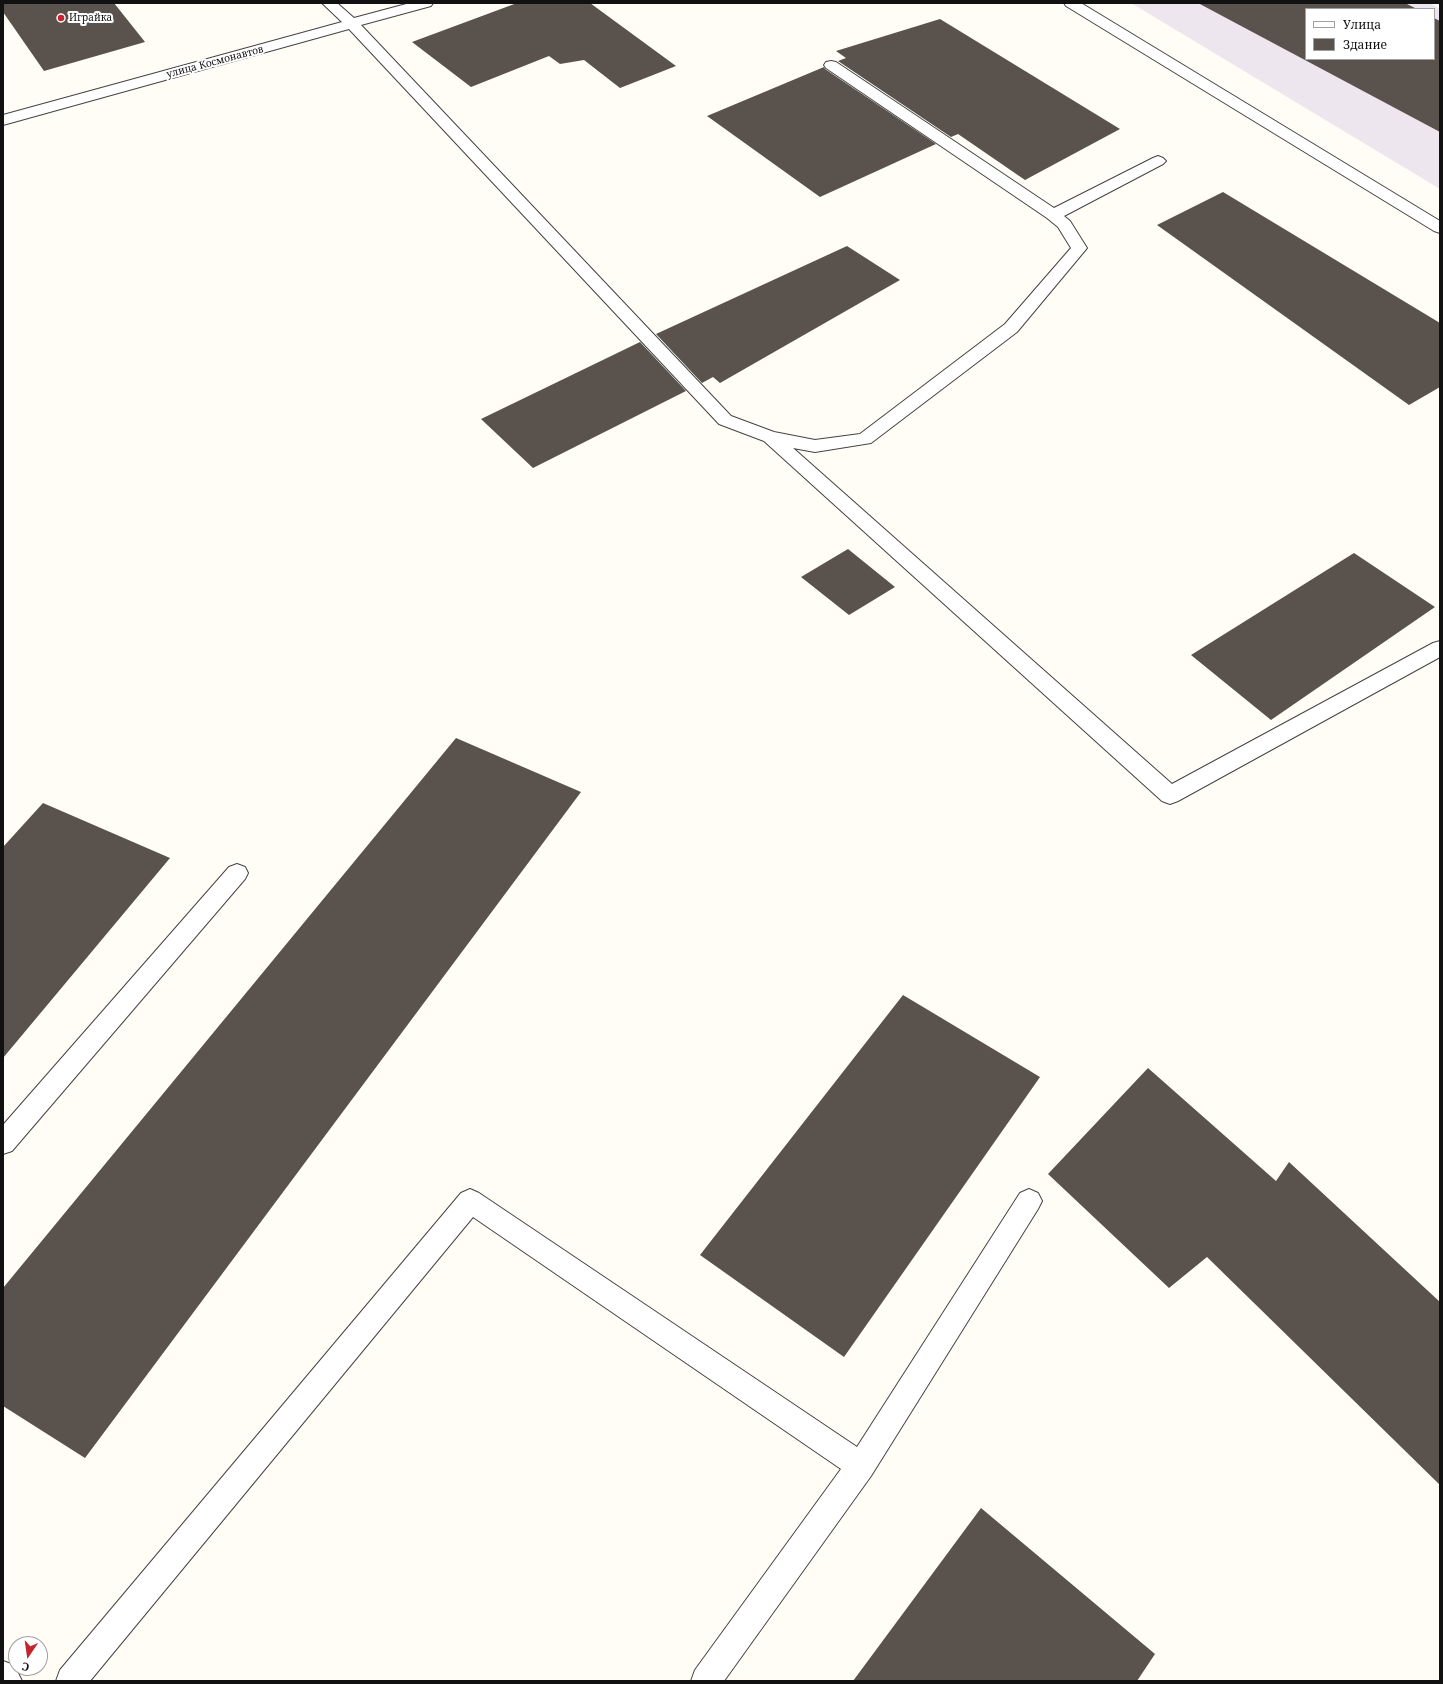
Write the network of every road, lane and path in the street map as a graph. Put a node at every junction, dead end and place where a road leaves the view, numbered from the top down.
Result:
1 (329, 3) edge
2 (426, 3) edge
3 (1070, 3) edge
4 (352, 24) junction
5 (831, 65) dead end
6 (3, 120) edge
7 (1158, 161) dead end
8 (1053, 214) junction
9 (1440, 228) edge
10 (770, 438) junction
11 (1440, 648) edge
12 (237, 873) dead end
13 (3, 1143) edge
14 (1029, 1201) dead end
15 (862, 1466) junction
16 (3, 1676) edge
17 (7, 1681) edge
18 (71, 1681) edge
19 (706, 1681) edge

1 - 4 street
2 - 4 street, улица Космонавтов
3 - 9 street
4 - 6 street, улица Космонавтов
4 - 10 street
5 - 8 street
7 - 8 street
8 - 10 street
10 - 11 street
12 - 13 street
14 - 15 street
15 - 18 street
15 - 19 street
16 - 17 street

